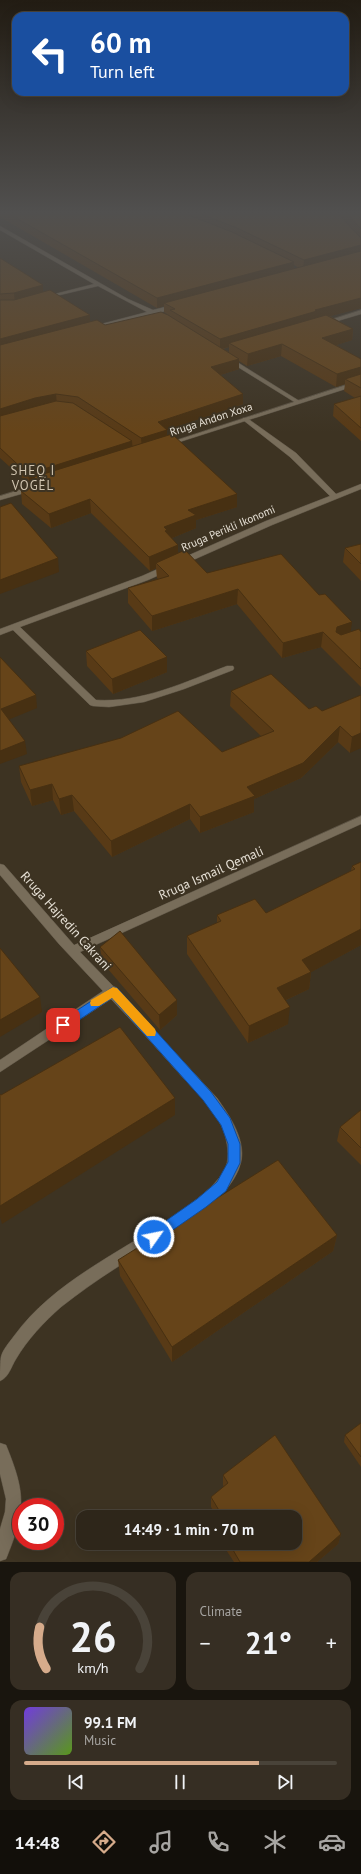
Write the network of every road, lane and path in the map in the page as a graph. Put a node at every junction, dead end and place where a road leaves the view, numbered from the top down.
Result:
1 (88, 287) edge
2 (104, 287) edge
3 (38, 300) edge
4 (182, 304) edge
5 (152, 312) junction
6 (361, 312) edge
7 (164, 319) edge
8 (317, 325) edge
9 (84, 331) edge
10 (228, 351) edge
11 (361, 382) edge
12 (298, 402) junction
13 (245, 419) junction
14 (163, 446) edge
15 (37, 486) edge
16 (361, 486) edge
17 (334, 496) junction
18 (0, 498) edge
19 (15, 627) junction
20 (0, 632) edge
21 (230, 668) dead end
22 (361, 820) edge
23 (0, 868) edge
24 (72, 951) junction
25 (113, 991) junction
26 (0, 1067) edge
27 (0, 1373) edge
28 (0, 1451) edge
29 (0, 1553) edge

1 - 3 street
2 - 5 street
4 - 5 street
5 - 7 street
5 - 9 street
6 - 8 street
10 - 12 street
11 - 12 street, Rruga Andon Xoxa
12 - 13 street, Rruga Andon Xoxa
13 - 14 street, Rruga Andon Xoxa
13 - 17 street
15 - 18 street
16 - 17 street, Rruga Perikli Ikonomi
17 - 19 street, Rruga Perikli Ikonomi
19 - 20 street, Rruga Perikli Ikonomi
19 - 21 street
22 - 24 street, Rruga Ismail Qemali
23 - 24 street, Rruga Hajredin Cakrani
24 - 25 street, Rruga Hajredin Cakrani
25 - 26 street
25 - 27 street, Rruga Hajredin Cakrani
28 - 29 street

